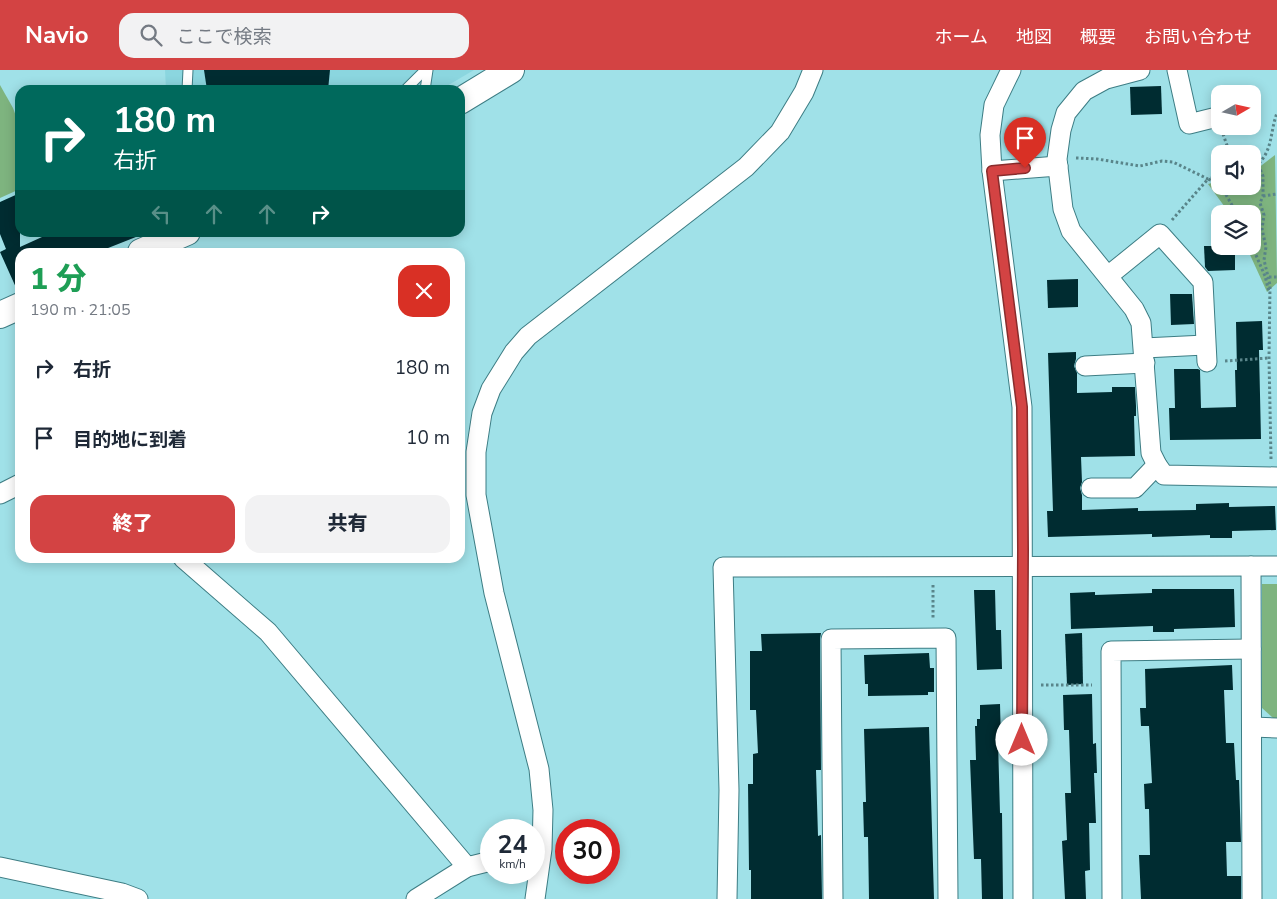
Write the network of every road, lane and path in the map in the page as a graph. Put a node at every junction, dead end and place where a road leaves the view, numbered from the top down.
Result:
1 (188, 70) edge
2 (426, 70) edge
3 (511, 70) edge
4 (813, 70) edge
5 (1011, 70) edge
6 (1140, 70) edge
7 (1177, 70) edge
8 (187, 85) edge
9 (410, 85) edge
10 (425, 85) edge
11 (465, 98) edge
12 (1277, 113) edge
13 (1211, 123) edge
14 (1261, 161) edge
15 (1058, 162) junction
16 (992, 171) junction
17 (1261, 171) edge
18 (1211, 178) edge
19 (1208, 179) junction
20 (1211, 180) edge
21 (1277, 194) edge
22 (1263, 196) junction
23 (1160, 234) junction
24 (176, 237) edge
25 (150, 248) edge
26 (1256, 255) edge
27 (1108, 276) junction
28 (1269, 277) junction
29 (1277, 277) edge
30 (1270, 298) junction
31 (15, 308) edge
32 (0, 315) edge
33 (1206, 353) junction
34 (1145, 356) junction
35 (1269, 358) junction
36 (1085, 366) dead end
37 (1157, 465) junction
38 (1274, 477) edge
39 (15, 486) edge
40 (1091, 488) dead end
41 (0, 494) edge
42 (189, 563) edge
43 (1023, 566) junction
44 (1251, 566) junction
45 (1277, 566) edge
46 (932, 582) dead end
47 (934, 638) junction
48 (1251, 649) junction
49 (1039, 685) dead end
50 (1110, 685) junction
51 (1252, 728) junction
52 (1277, 728) edge
53 (542, 819) edge
54 (480, 864) edge
55 (0, 867) edge
56 (467, 867) junction
57 (536, 884) edge
58 (138, 899) edge
59 (416, 899) edge
60 (535, 899) edge
61 (727, 899) edge
62 (833, 899) edge
63 (948, 899) edge
64 (1023, 899) edge
65 (1112, 899) edge
66 (1252, 899) edge

1 - 8 lane
2 - 9 lane
2 - 10 lane
3 - 11 main road
4 - 53 street
5 - 16 street
6 - 15 street
7 - 13 street
12 - 14 path
15 - 16 street
15 - 19 path
15 - 27 street
16 - 43 street
17 - 22 path
18 - 19 path
19 - 20 path
19 - 23 path
21 - 22 path
22 - 28 path
23 - 27 street
23 - 33 street
24 - 25 main road
26 - 30 path
27 - 34 street
28 - 29 path
28 - 30 path
30 - 35 path
31 - 32 main road
33 - 34 street
33 - 35 path
34 - 36 street
34 - 37 street
35 - 38 path
37 - 38 street
37 - 40 street
39 - 41 street
42 - 56 street
43 - 44 street
43 - 61 street
43 - 64 street
44 - 45 street
44 - 48 street
46 - 47 path
47 - 62 street
47 - 63 street
48 - 50 street
48 - 51 street
49 - 50 path
50 - 65 street
51 - 52 street
51 - 66 street
54 - 56 street
55 - 58 street
56 - 59 street
57 - 60 street

